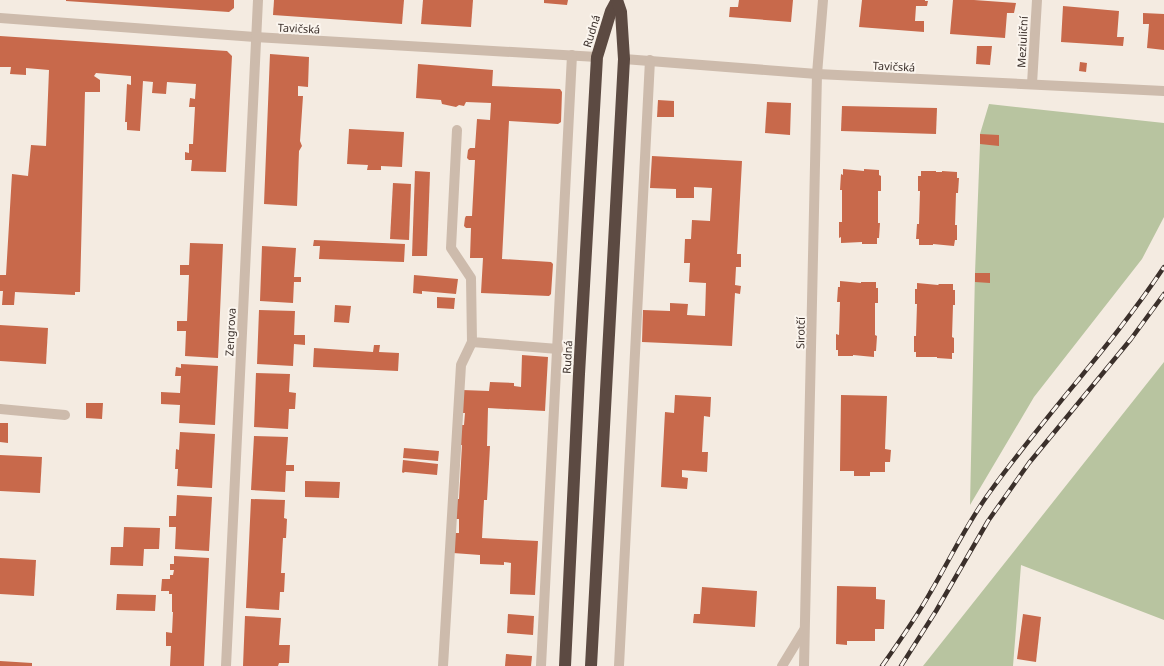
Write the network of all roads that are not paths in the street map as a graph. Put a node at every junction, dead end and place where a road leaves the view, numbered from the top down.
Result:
1 (258, 0) edge
2 (822, 0) edge
3 (1036, 0) edge
4 (0, 18) edge
5 (255, 37) junction
6 (572, 55) junction
7 (597, 56) junction
8 (624, 59) junction
9 (650, 60) junction
10 (817, 74) junction
11 (1032, 84) junction
12 (1164, 91) edge
13 (457, 130) dead end
14 (472, 342) junction
15 (558, 349) junction
16 (0, 410) edge
17 (65, 415) dead end
18 (805, 628) junction
19 (226, 666) edge
20 (443, 666) edge
21 (541, 666) edge
22 (565, 666) edge
23 (591, 666) edge
24 (619, 666) edge
25 (782, 666) edge
26 (804, 666) edge

1 - 5 street, Zengrova
2 - 10 street, Sirotčí
3 - 11 street, Meziuliční
4 - 5 street, Tavičská
5 - 6 street, Tavičská
5 - 19 street, Zengrova
6 - 7 street, Tavičská
6 - 15 street
7 - 8 highway, Rudná
7 - 22 highway, Rudná
8 - 9 street, Tavičská
8 - 23 highway, Rudná
9 - 10 street, Tavičská
9 - 24 street
10 - 11 street, Tavičská
10 - 18 street, Sirotčí
11 - 12 street, Tavičská
13 - 14 street
14 - 15 street
14 - 20 street
15 - 21 street
16 - 17 street
18 - 25 street
18 - 26 street, Sirotčí

